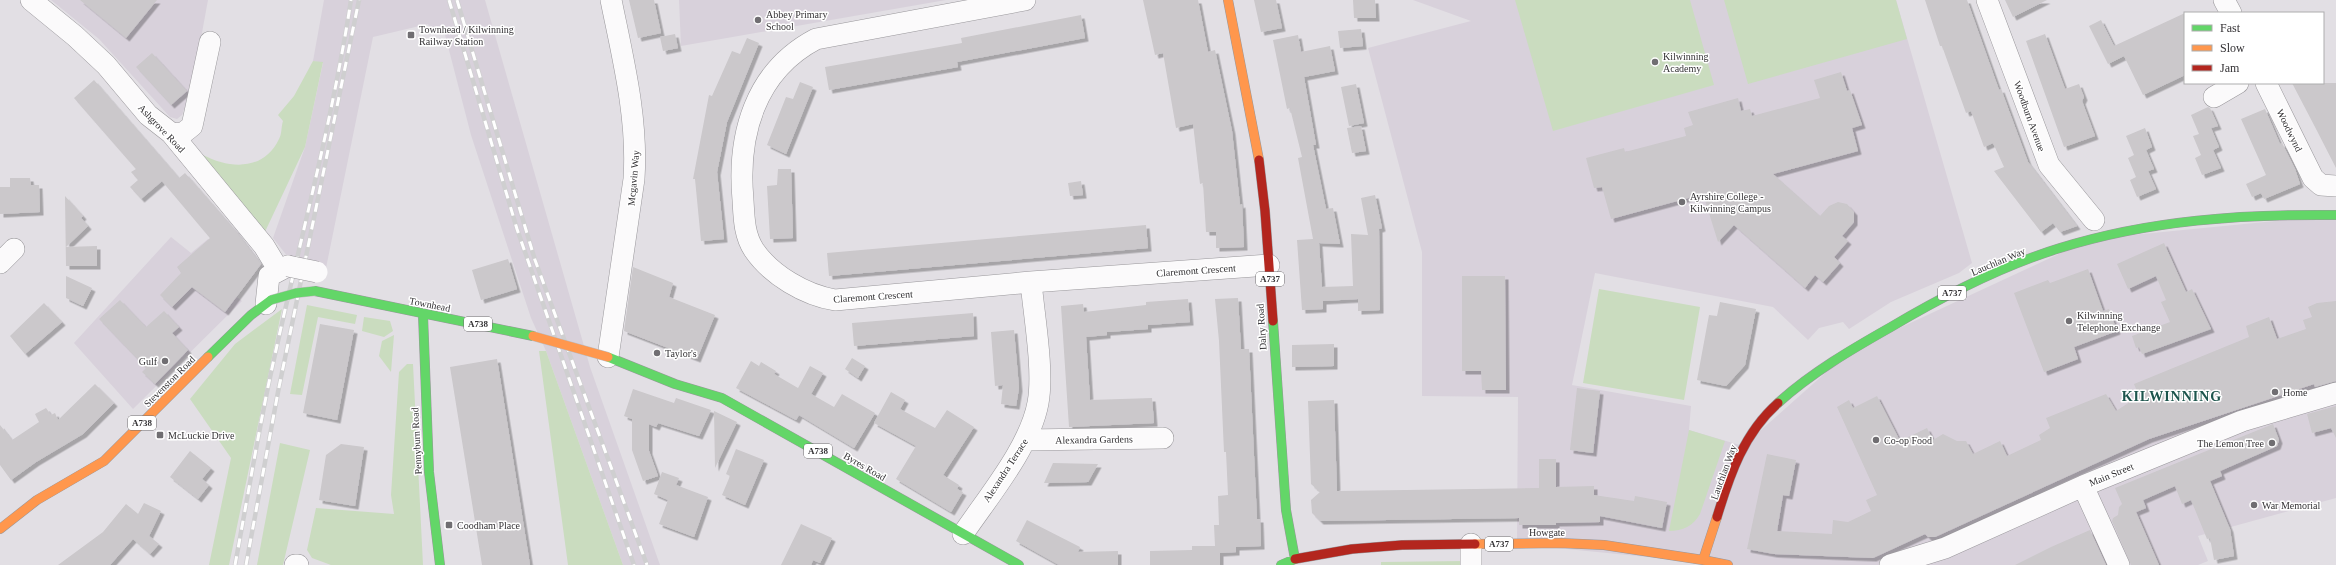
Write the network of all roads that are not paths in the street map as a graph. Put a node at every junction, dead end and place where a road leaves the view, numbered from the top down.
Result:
1 (31, 0) edge
2 (611, 0) edge
3 (1025, 0) edge
4 (1228, 0) edge
5 (1987, 0) edge
6 (210, 42) dead end
7 (2236, 84) edge
8 (2266, 84) edge
9 (2214, 97) dead end
10 (171, 133) junction
11 (2336, 186) edge
12 (2336, 215) edge
13 (2094, 220) dead end
14 (1269, 265) junction
15 (283, 268) junction
16 (316, 281) junction
17 (1031, 282) junction
18 (269, 302) junction
19 (423, 315) junction
20 (608, 357) junction
21 (2336, 393) edge
22 (1163, 438) dead end
23 (1026, 440) junction
24 (2083, 486) junction
25 (0, 529) edge
26 (963, 534) junction
27 (1471, 544) junction
28 (1295, 559) junction
29 (1704, 560) junction
30 (295, 565) edge
31 (298, 565) edge
32 (440, 565) edge
33 (1019, 565) edge
34 (1281, 565) edge
35 (1471, 565) edge
36 (1728, 565) edge
37 (1890, 565) edge
38 (2119, 565) edge

1 - 10 street, Ashgrove Road
2 - 20 street, Mcgavin Way
3 - 17 street, Claremont Crescent
4 - 14 main road, Dalry Road / A737
5 - 13 street, Woodburn Avenue
6 - 10 street
7 - 9 street
8 - 11 street, Woodwynd
10 - 15 street, Ashgrove Road
12 - 29 main road, Lauchlan Way / A737
14 - 17 street, Claremont Crescent
14 - 28 main road, Dalry Road / A737
15 - 16 street, bridge
15 - 18 street
16 - 18 main road, Townhead / A738, bridge
16 - 19 main road, Townhead / A738
17 - 23 street, Alexandra Terrace
18 - 25 main road, Stevenston Road / A738
19 - 20 main road, Townhead / A738, bridge
19 - 32 main road, Pennyburn Road
20 - 26 main road, Byres Road / A738
21 - 24 street, Main Street
22 - 23 street, Alexandra Gardens
23 - 26 street, Alexandra Terrace
24 - 37 street, Main Street
24 - 38 street
26 - 33 main road, Byres Road / A738
27 - 28 main road, Howgate / A737
27 - 29 main road, Howgate / A737
27 - 35 street
28 - 34 main road
29 - 36 main road, Howgate
30 - 31 street

